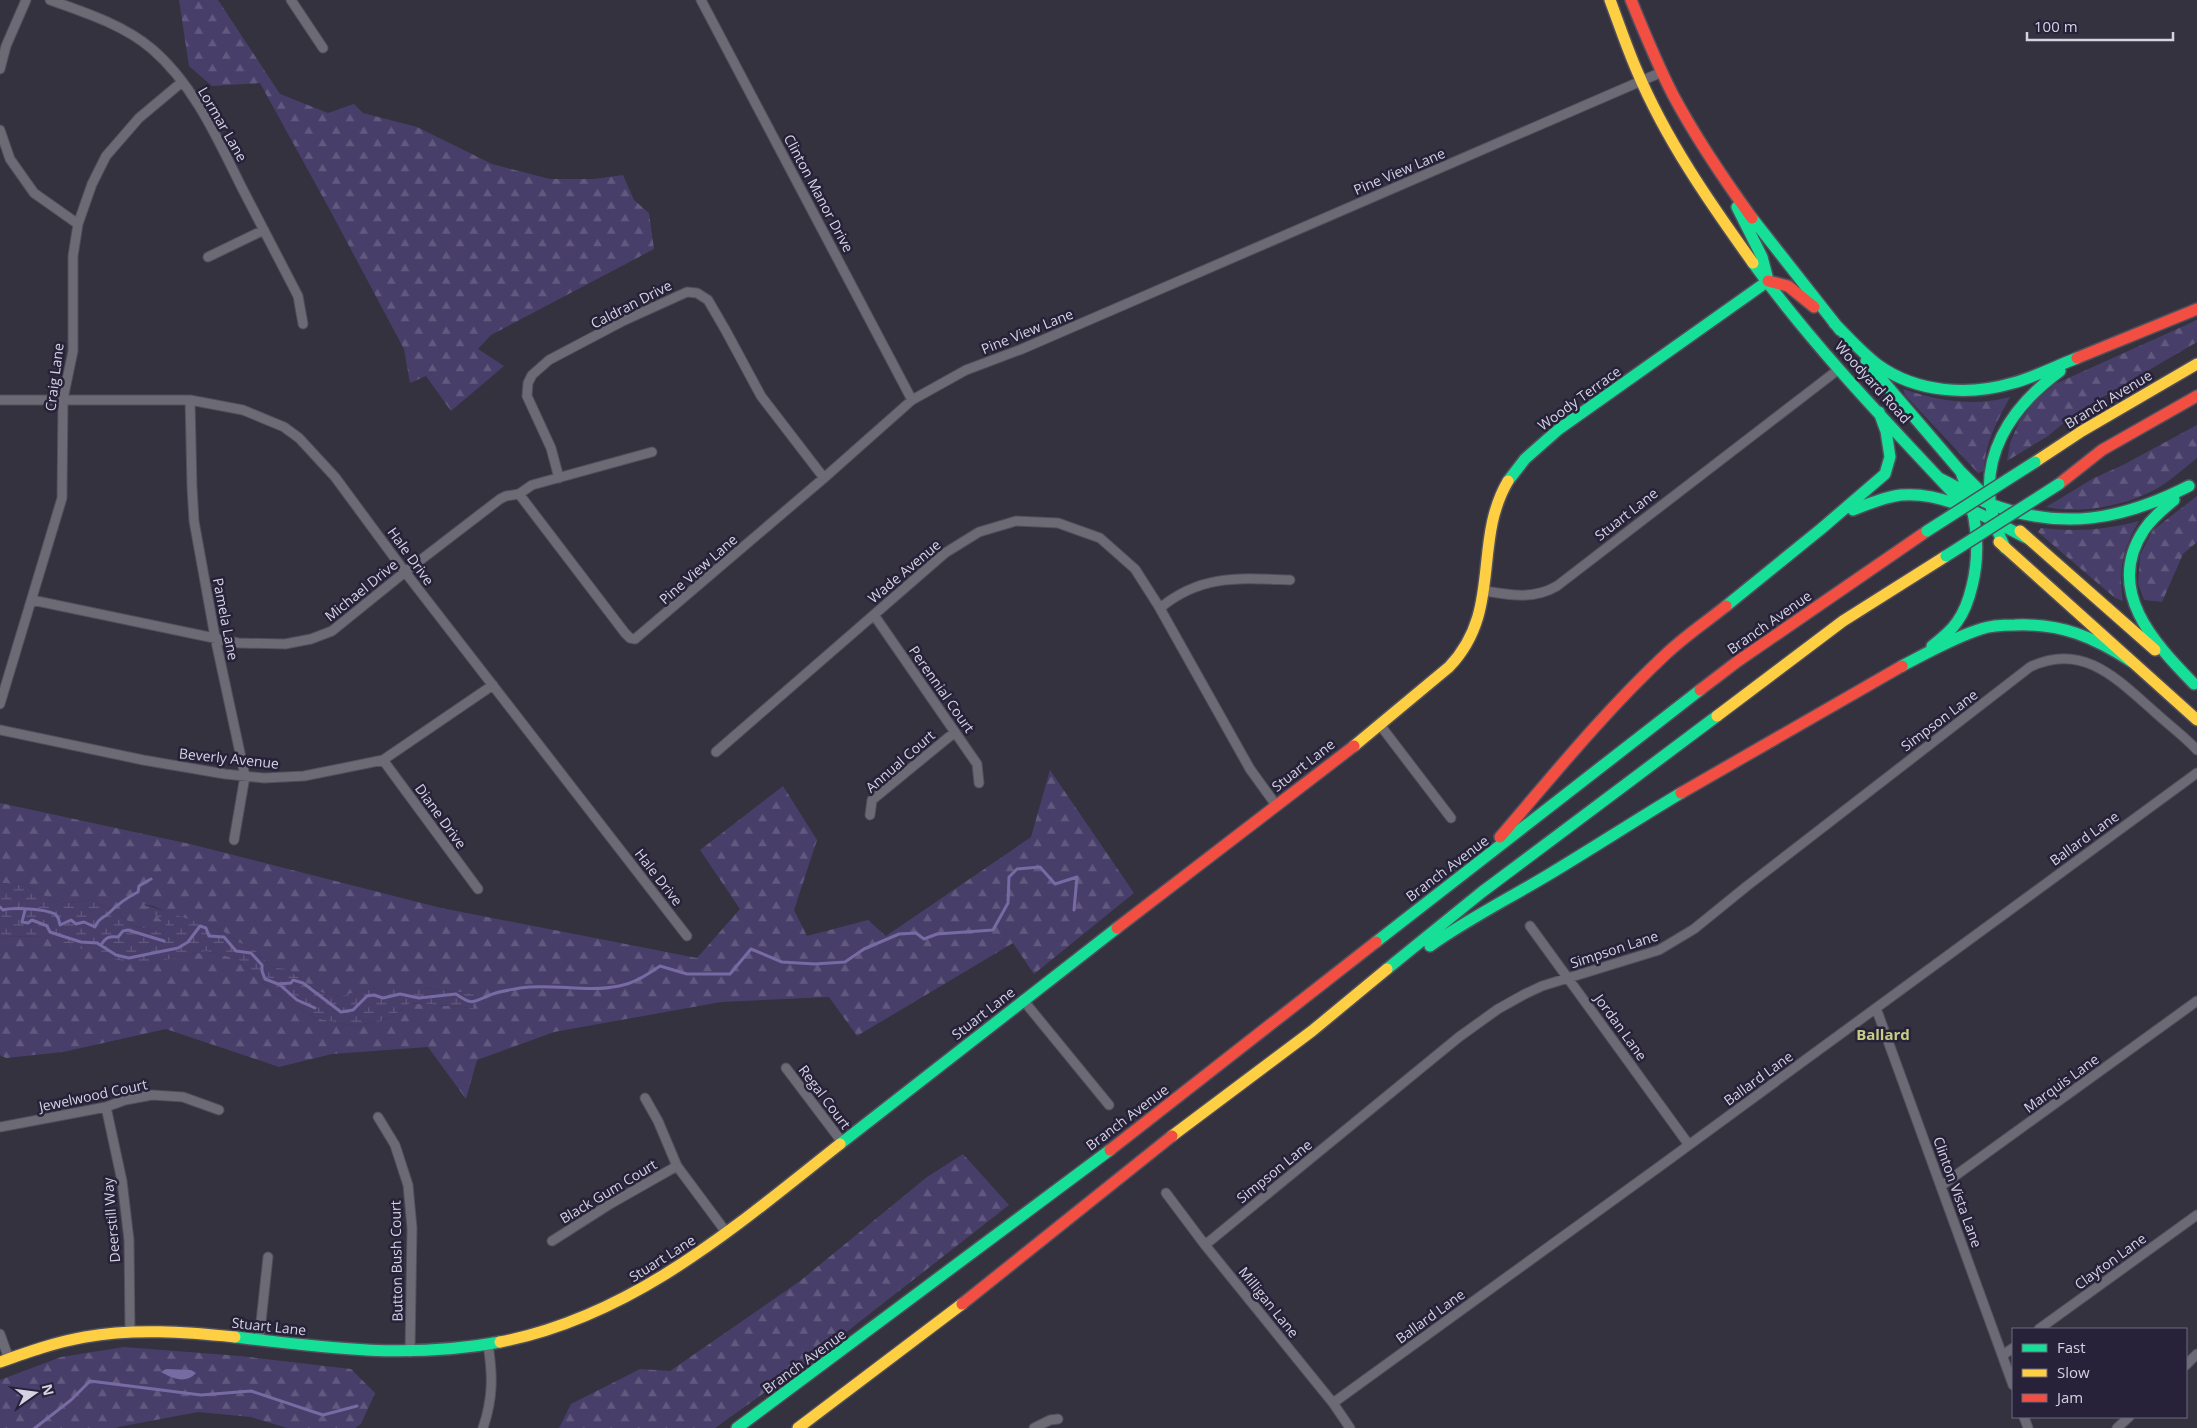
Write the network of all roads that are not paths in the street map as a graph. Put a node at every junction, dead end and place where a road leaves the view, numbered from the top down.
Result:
1 (26, 0) edge
2 (50, 0) edge
3 (291, 0) edge
4 (701, 0) edge
5 (1610, 0) edge
6 (1631, 0) edge
7 (323, 48) dead end
8 (0, 69) edge
9 (1662, 72) junction
10 (182, 82) junction
11 (1642, 82) junction
12 (0, 130) edge
13 (1718, 168) junction
14 (78, 224) junction
15 (264, 230) junction
16 (208, 257) dead end
17 (1768, 280) junction
18 (2197, 309) edge
19 (1834, 323) junction
20 (303, 324) dead end
21 (2089, 353) junction
22 (2197, 364) edge
23 (1839, 369) junction
24 (2197, 396) edge
25 (63, 399) junction
26 (0, 400) edge
27 (190, 400) junction
28 (912, 400) junction
29 (1879, 412) junction
30 (652, 452) dead end
31 (1961, 472) junction
32 (560, 478) junction
33 (824, 478) junction
34 (1939, 478) junction
35 (2193, 483) edge
36 (1969, 493) junction
37 (519, 494) junction
38 (1990, 502) junction
39 (1973, 512) junction
40 (1993, 522) junction
41 (1821, 529) junction
42 (2027, 538) junction
43 (2005, 548) junction
44 (405, 572) junction
45 (1290, 580) dead end
46 (1485, 591) junction
47 (32, 600) junction
48 (1160, 608) junction
49 (874, 614) junction
50 (215, 637) junction
51 (1916, 660) junction
52 (2132, 662) junction
53 (493, 685) junction
54 (2195, 685) edge
55 (2168, 694) junction
56 (0, 704) edge
57 (2197, 716) edge
58 (2197, 720) edge
59 (1380, 725) junction
60 (0, 730) edge
61 (955, 732) junction
62 (2197, 750) edge
63 (716, 752) dead end
64 (383, 760) junction
65 (2197, 773) edge
66 (245, 776) junction
67 (978, 783) dead end
68 (1276, 806) junction
69 (870, 815) dead end
70 (1451, 818) dead end
71 (234, 840) dead end
72 (478, 889) dead end
73 (1436, 895) junction
74 (1530, 926) dead end
75 (687, 936) dead end
76 (1569, 978) junction
77 (1023, 1000) junction
78 (2197, 1001) edge
79 (1344, 1004) junction
80 (1876, 1008) junction
81 (786, 1068) dead end
82 (645, 1098) dead end
83 (1109, 1105) dead end
84 (106, 1107) junction
85 (219, 1110) dead end
86 (378, 1117) dead end
87 (0, 1127) edge
88 (842, 1142) junction
89 (1690, 1145) junction
90 (677, 1166) junction
91 (1941, 1186) junction
92 (1166, 1193) dead end
93 (2197, 1216) edge
94 (726, 1232) junction
95 (552, 1241) dead end
96 (1206, 1245) junction
97 (268, 1257) dead end
98 (2040, 1328) edge
99 (130, 1332) junction
100 (0, 1334) edge
101 (259, 1340) junction
102 (488, 1345) junction
103 (2012, 1349) edge
104 (410, 1352) junction
105 (2197, 1354) edge
106 (2003, 1355) junction
107 (4, 1361) edge
108 (2187, 1363) edge
109 (2012, 1382) edge
110 (1333, 1403) junction
111 (2128, 1418) edge
112 (1058, 1419) dead end
113 (484, 1428) edge
114 (737, 1428) edge
115 (798, 1428) edge
116 (1034, 1428) edge
117 (1350, 1428) edge
118 (2117, 1428) edge

1 - 8 street
2 - 10 street, Lormar Lane
3 - 7 street
4 - 28 street, Clinton Manor Drive
5 - 11 main road, Woodyard Road
6 - 9 main road, Woodyard Road
9 - 11 street, Pine View Lane
9 - 13 main road, Woodyard Road
10 - 14 street, Craig Lane
10 - 15 street, Lormar Lane
11 - 17 main road, Woodyard Road
11 - 28 street, Pine View Lane
12 - 14 street
13 - 17 main road
13 - 19 main road, Woodyard Road
14 - 25 street, Craig Lane
15 - 16 street
15 - 20 street, Lormar Lane
17 - 19 main road
17 - 23 main road, Woodyard Road
17 - 46 main road, Woody Terrace
18 - 21 main road
19 - 21 main road
19 - 31 main road, Woodyard Road
21 - 38 main road
22 - 73 main road, Branch Avenue, bridge
23 - 29 main road, Woodyard Road
23 - 46 street, Stuart Lane
24 - 79 main road, bridge
25 - 26 street, Hale Drive
25 - 27 street, Hale Drive
25 - 47 street, Craig Lane
27 - 44 street, Hale Drive
27 - 50 street, Pamela Lane
28 - 33 street, Pine View Lane
29 - 34 main road, Woodyard Road
29 - 41 main road
30 - 32 street, Michael Drive
31 - 36 main road
31 - 38 main road, Woodyard Road
32 - 33 street, Caldran Drive
32 - 37 street, Michael Drive
33 - 37 street, Pine View Lane
34 - 36 main road
34 - 39 main road, Woodyard Road
35 - 38 main road
35 - 54 main road
36 - 38 main road
36 - 39 main road
37 - 44 street, Michael Drive
38 - 40 main road
38 - 42 main road, Woodyard Road
39 - 40 main road
39 - 41 main road
39 - 43 main road, Woodyard Road
39 - 51 main road
40 - 42 main road
40 - 43 main road
41 - 73 main road
42 - 54 main road, Woodyard Road
43 - 52 main road, Woodyard Road
44 - 50 street, Michael Drive
44 - 53 street, Hale Drive
45 - 48 street
46 - 59 main road, Stuart Lane
47 - 50 street, Michael Drive
47 - 56 street, Craig Lane
48 - 49 street, Wade Avenue
48 - 68 street, Wade Avenue
49 - 61 street, Perennial Court
49 - 63 street, Wade Avenue
50 - 66 street, Pamela Lane
51 - 52 main road
51 - 79 main road
52 - 55 main road, Woodyard Road
53 - 64 street, Beverly Avenue
53 - 75 street, Hale Drive
55 - 57 main road
55 - 58 main road, Woodyard Road
59 - 68 main road, Stuart Lane
59 - 70 street
60 - 66 street, Beverly Avenue
61 - 67 street, Perennial Court
61 - 69 street, Annual Court
62 - 76 street, Simpson Lane
64 - 66 street, Beverly Avenue
64 - 72 street, Diane Drive
65 - 80 street, Ballard Lane
66 - 71 street, Pamela Lane
68 - 77 main road, Stuart Lane
73 - 114 main road, Branch Avenue
74 - 76 street, Jordan Lane
76 - 89 street, Jordan Lane
76 - 96 street, Simpson Lane
77 - 83 street
77 - 88 main road, Stuart Lane
78 - 91 street, Marquis Lane
79 - 115 main road
80 - 89 street, Ballard Lane
80 - 91 street, Clinton Vista Lane
81 - 88 street, Regal Court
82 - 90 street
84 - 85 street, Jewelwood Court
84 - 87 street, Jewelwood Court
84 - 99 street, Deerstill Way
86 - 104 street, Button Bush Court
88 - 94 main road, Stuart Lane
89 - 110 street, Ballard Lane
90 - 94 street
90 - 95 street, Black Gum Court
91 - 106 street, Clinton Vista Lane
92 - 96 street, Milligan Lane
93 - 98 street, Clayton Lane
94 - 102 main road, Stuart Lane
96 - 110 street, Milligan Lane
97 - 101 street
99 - 101 main road, Stuart Lane
99 - 107 main road, Stuart Lane
100 - 107 street
101 - 104 main road, Stuart Lane
102 - 104 main road, Stuart Lane
102 - 113 street
103 - 106 street
105 - 108 street
106 - 109 street, Clinton Vista Lane
110 - 117 street, Milligan Lane
111 - 118 street
112 - 116 street

